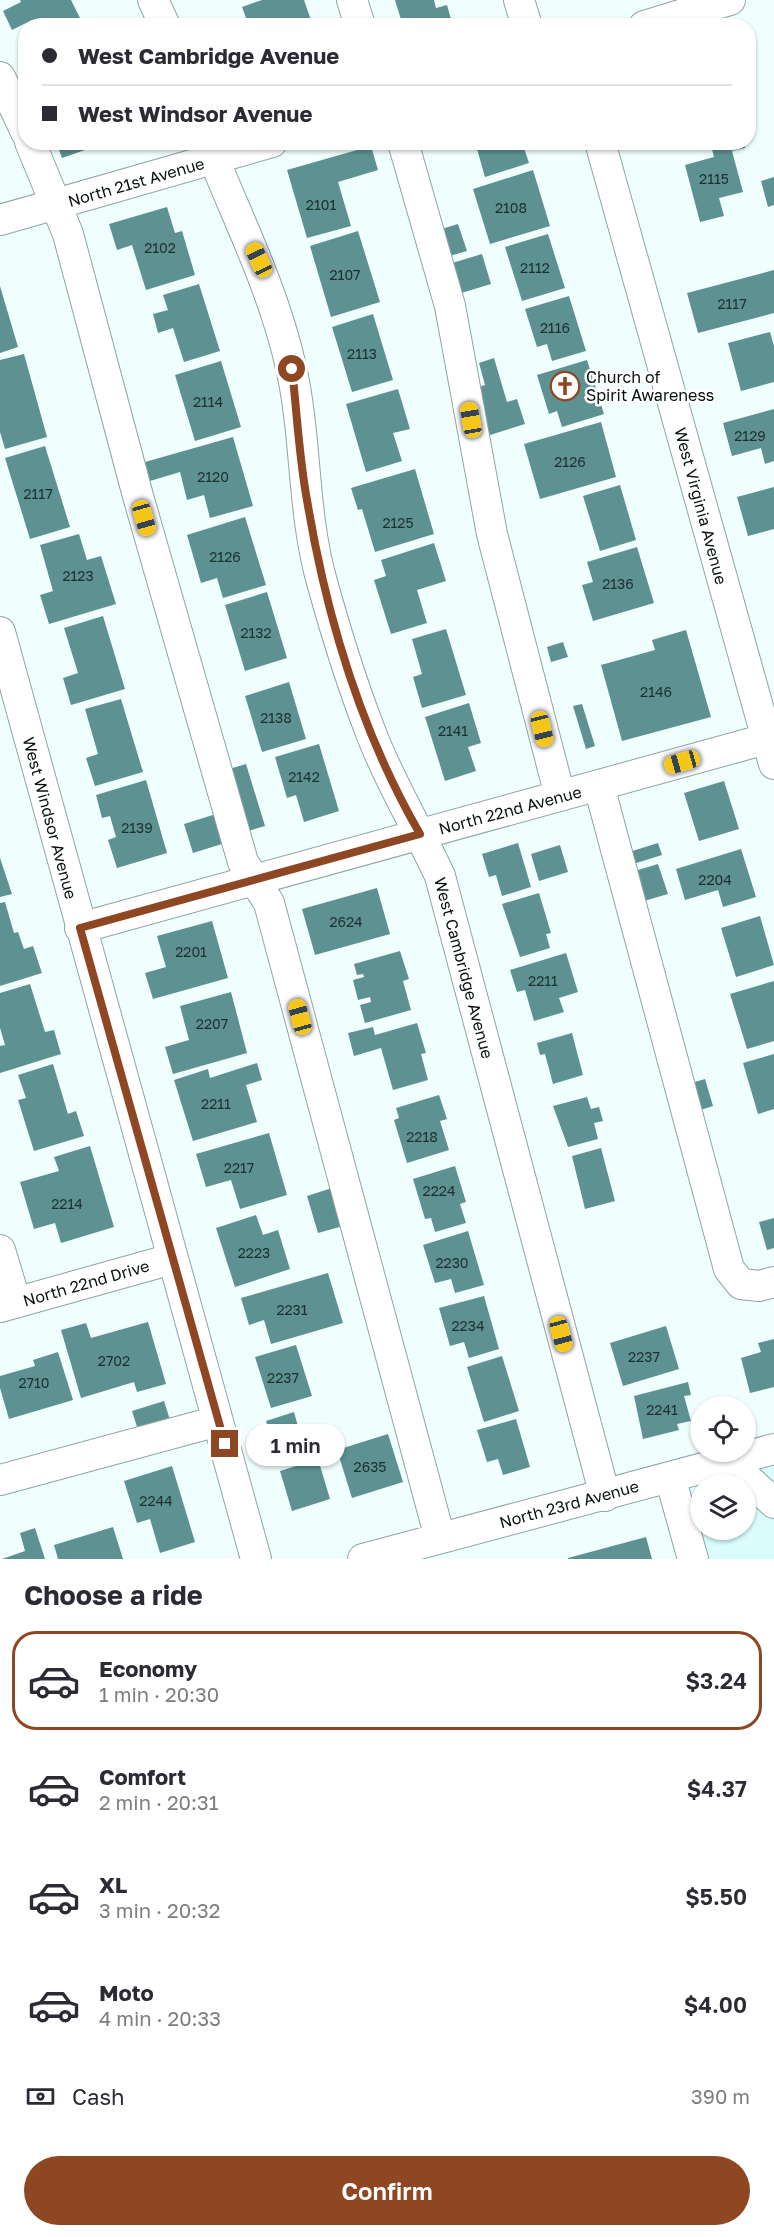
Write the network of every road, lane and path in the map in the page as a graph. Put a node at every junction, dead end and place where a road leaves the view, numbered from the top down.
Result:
1 (153, 0) edge
2 (352, 0) edge
3 (519, 0) edge
4 (730, 0) edge
5 (660, 14) edge
6 (161, 18) edge
7 (358, 18) edge
8 (525, 18) edge
9 (0, 77) edge
10 (18, 115) edge
11 (33, 150) edge
12 (405, 150) edge
13 (602, 150) edge
14 (210, 151) edge
15 (56, 204) junction
16 (0, 220) edge
17 (0, 632) edge
18 (770, 752) edge
19 (599, 786) junction
20 (560, 796) junction
21 (420, 834) junction
22 (255, 880) junction
23 (80, 928) junction
24 (0, 1250) edge
25 (172, 1259) junction
26 (774, 1282) edge
27 (8, 1305) edge
28 (218, 1421) junction
29 (774, 1449) edge
30 (756, 1454) edge
31 (726, 1462) edge
32 (738, 1462) edge
33 (670, 1477) junction
34 (0, 1480) edge
35 (605, 1496) junction
36 (774, 1503) edge
37 (440, 1538) junction
38 (256, 1559) edge
39 (363, 1559) edge
40 (693, 1559) edge

1 - 6 street
2 - 7 street
3 - 8 street
4 - 5 street
9 - 10 street
11 - 15 street
12 - 20 street
13 - 18 street, West Virginia Avenue
14 - 15 street, North 21st Avenue
14 - 21 street, West Cambridge Avenue
15 - 16 street, North 21st Avenue
15 - 22 street
17 - 23 street, West Windsor Avenue
18 - 19 street, North 22nd Avenue
19 - 20 street, North 22nd Avenue
19 - 26 street
20 - 21 street, North 22nd Avenue
21 - 22 street, North 22nd Avenue
21 - 35 street, West Cambridge Avenue
22 - 23 street, North 22nd Avenue
22 - 37 street
23 - 25 street, West Windsor Avenue
24 - 27 street
25 - 27 street, North 22nd Drive
25 - 28 street, West Windsor Avenue
28 - 34 street
28 - 38 street, West Windsor Avenue
29 - 30 street, North 23rd Avenue
31 - 33 street, North 23rd Avenue
32 - 36 street
33 - 35 street, North 23rd Avenue
33 - 40 street
35 - 37 street, North 23rd Avenue
37 - 39 street, North 23rd Avenue

